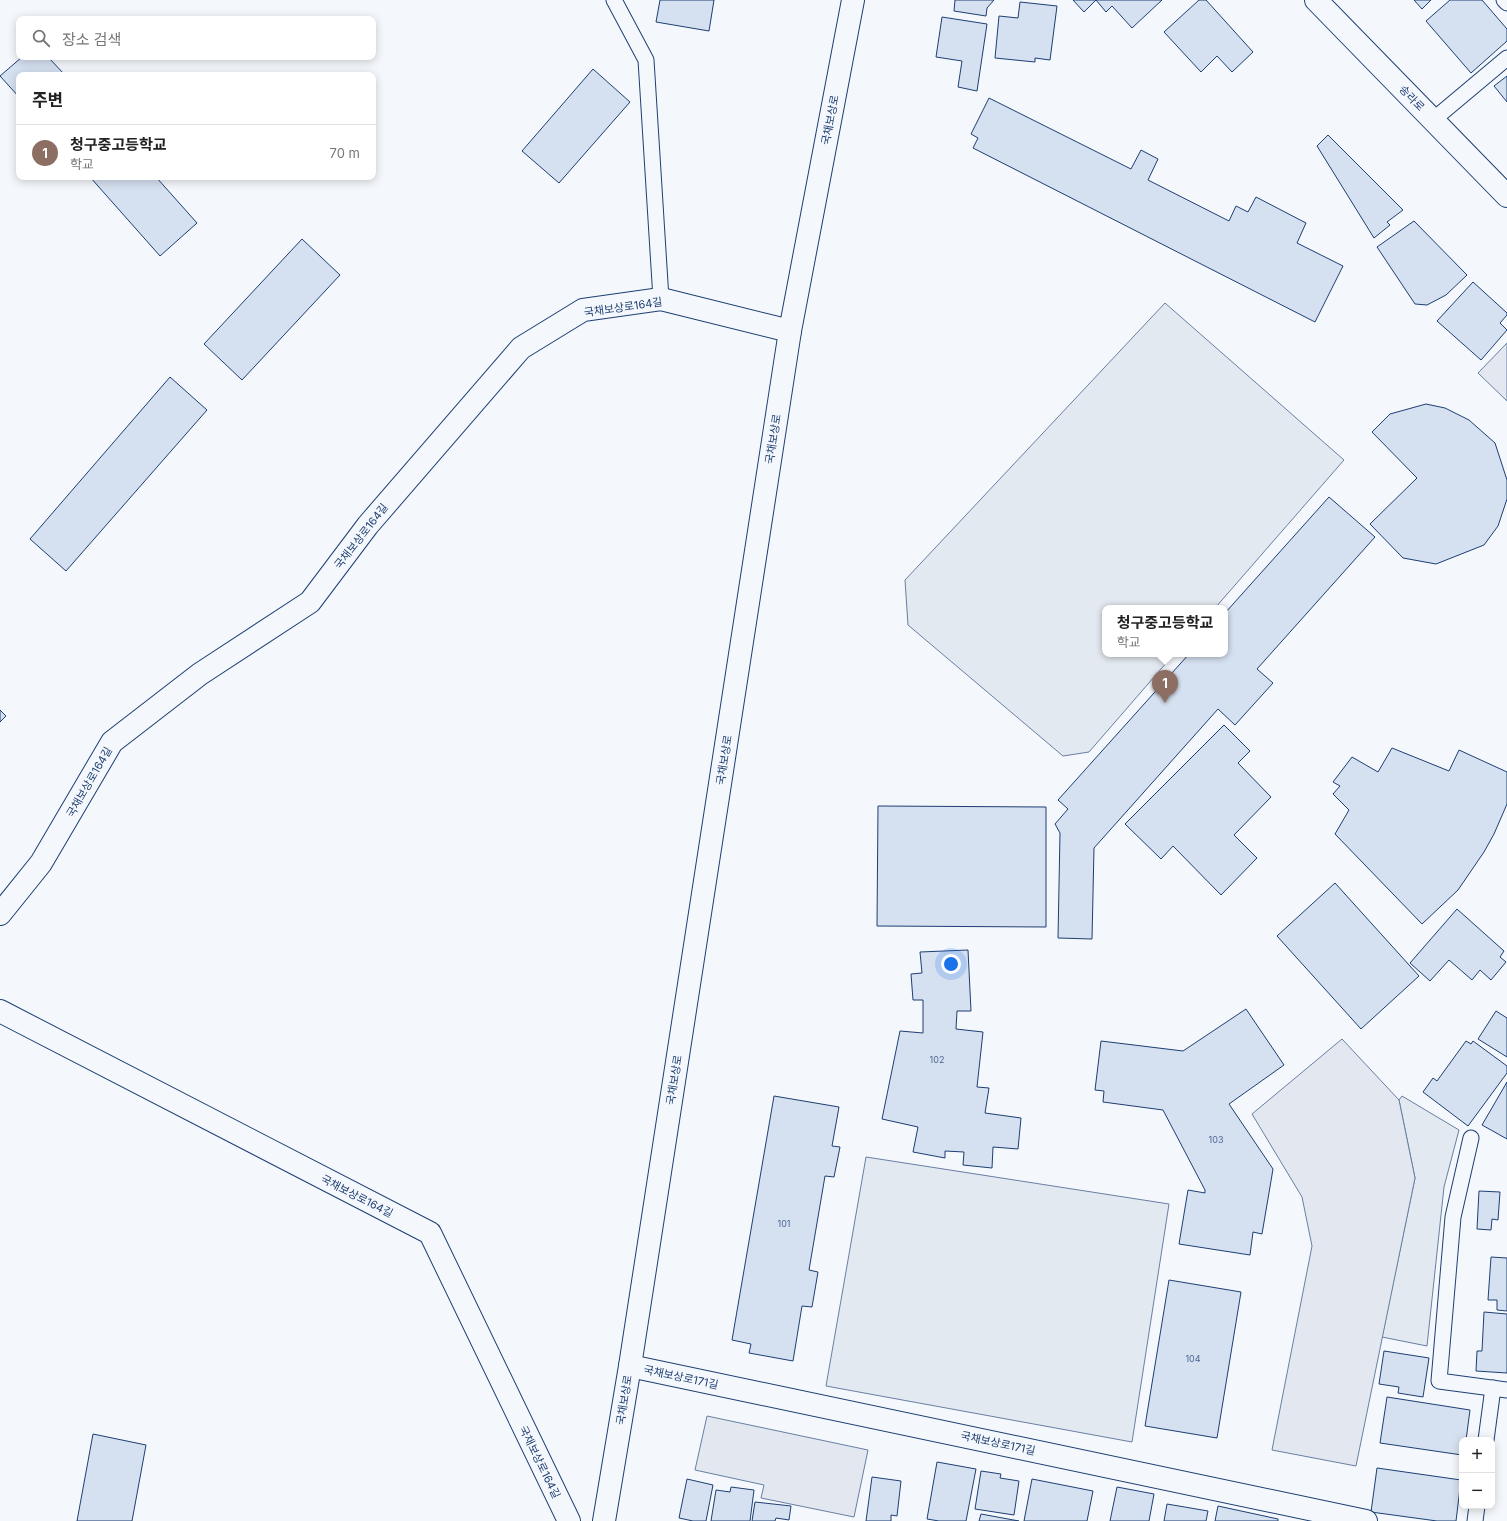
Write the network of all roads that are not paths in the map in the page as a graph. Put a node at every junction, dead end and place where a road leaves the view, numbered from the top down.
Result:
1 (614, 0) edge
2 (853, 0) edge
3 (1316, 0) edge
4 (1504, 0) edge
5 (1507, 3) edge
6 (1507, 58) edge
7 (1433, 120) junction
8 (1507, 196) edge
9 (661, 299) junction
10 (790, 331) junction
11 (0, 914) edge
12 (0, 1011) edge
13 (1471, 1138) dead end
14 (630, 1366) junction
15 (1500, 1389) edge
16 (1487, 1437) edge
17 (1477, 1509) edge
18 (569, 1521) edge
19 (604, 1521) edge
20 (1366, 1521) edge
21 (1475, 1521) edge

1 - 9 lane
2 - 10 street, 국채보상로
3 - 7 street, 송라로
4 - 5 lane
6 - 7 lane
7 - 8 street, 송라로
9 - 10 street, 국채보상로164길
9 - 11 street, 국채보상로164길
10 - 14 street, 국채보상로
12 - 18 street, 국채보상로164길
13 - 15 lane
14 - 19 street, 국채보상로
14 - 20 street, 국채보상로171길
15 - 16 lane
17 - 21 lane

